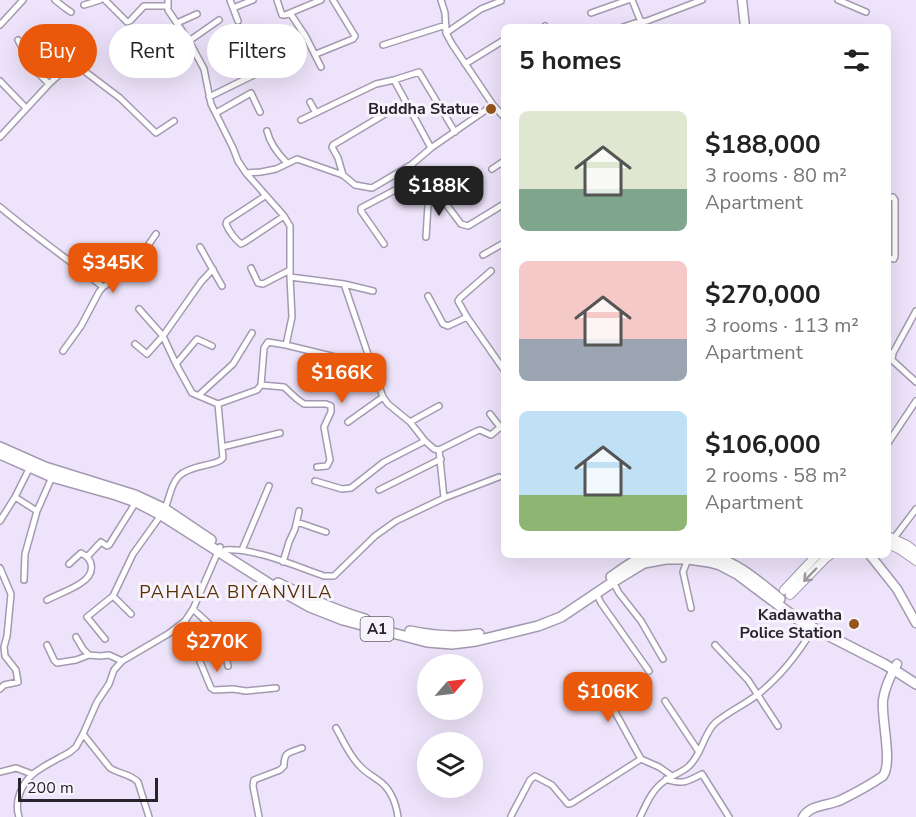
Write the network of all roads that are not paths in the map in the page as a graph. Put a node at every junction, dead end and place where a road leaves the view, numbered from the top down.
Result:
1 (23, 0) edge
2 (55, 0) edge
3 (100, 0) edge
4 (105, 0) edge
5 (230, 0) edge
6 (253, 0) edge
7 (277, 0) edge
8 (321, 0) edge
9 (333, 0) edge
10 (441, 0) edge
11 (630, 0) edge
12 (702, 0) edge
13 (742, 0) edge
14 (838, 0) edge
15 (501, 2) edge
16 (167, 3) edge
17 (84, 5) dead end
18 (233, 8) junction
19 (71, 12) dead end
20 (866, 12) dead end
21 (290, 13) junction
22 (591, 13) dead end
23 (197, 14) dead end
24 (219, 20) dead end
25 (238, 21) dead end
26 (177, 23) joint
27 (642, 24) edge
28 (643, 24) edge
29 (745, 24) edge
30 (0, 25) edge
31 (446, 25) junction
32 (446, 33) junction
33 (195, 37) edge
34 (501, 42) edge
35 (383, 45) dead end
36 (195, 52) edge
37 (316, 54) junction
38 (421, 64) dead end
39 (465, 64) junction
40 (321, 68) dead end
41 (420, 74) junction
42 (43, 78) edge
43 (248, 78) edge
44 (394, 80) junction
45 (0, 81) edge
46 (49, 84) junction
47 (209, 97) junction
48 (310, 102) dead end
49 (493, 105) junction
50 (26, 108) junction
51 (260, 112) dead end
52 (216, 113) junction
53 (316, 113) junction
54 (385, 114) dead end
55 (501, 114) edge
56 (301, 120) dead end
57 (174, 121) dead end
58 (267, 131) dead end
59 (454, 132) junction
60 (1, 133) edge
61 (431, 148) junction
62 (287, 163) junction
63 (501, 163) edge
64 (411, 165) junction
65 (492, 169) dead end
66 (246, 173) junction
67 (343, 175) junction
68 (372, 188) junction
69 (399, 188) dead end
70 (450, 189) dead end
71 (435, 195) junction
72 (265, 196) junction
73 (891, 197) edge
74 (375, 201) junction
75 (501, 206) edge
76 (0, 207) edge
77 (284, 216) junction
78 (156, 234) dead end
79 (426, 237) dead end
80 (384, 244) dead end
81 (501, 245) edge
82 (200, 247) dead end
83 (483, 255) dead end
84 (891, 258) edge
85 (251, 268) dead end
86 (213, 269) junction
87 (290, 270) junction
88 (492, 271) dead end
89 (290, 278) junction
90 (344, 284) junction
91 (222, 286) dead end
92 (103, 287) junction
93 (373, 291) dead end
94 (428, 296) dead end
95 (139, 309) dead end
96 (916, 311) edge
97 (467, 317) junction
98 (252, 333) dead end
99 (164, 336) junction
100 (135, 344) dead end
101 (285, 345) junction
102 (212, 346) dead end
103 (63, 351) dead end
104 (176, 364) junction
105 (372, 366) junction
106 (501, 366) edge
107 (916, 382) edge
108 (261, 385) junction
109 (199, 395) junction
110 (383, 397) junction
111 (916, 401) edge
112 (218, 404) junction
113 (439, 406) dead end
114 (490, 414) dead end
115 (348, 422) dead end
116 (410, 422) junction
117 (501, 425) edge
118 (501, 427) edge
119 (280, 433) dead end
120 (891, 438) edge
121 (425, 441) junction
122 (0, 447) edge
123 (222, 447) junction
124 (439, 450) junction
125 (0, 454) edge
126 (441, 459) junction
127 (31, 465) junction
128 (317, 467) dead end
129 (52, 477) junction
130 (499, 477) dead end
131 (315, 481) dead end
132 (269, 486) dead end
133 (379, 490) dead end
134 (15, 497) junction
135 (444, 498) junction
136 (136, 502) junction
137 (916, 509) edge
138 (298, 511) dead end
139 (37, 512) junction
140 (163, 512) junction
141 (0, 521) edge
142 (297, 522) junction
143 (326, 532) dead end
144 (891, 538) edge
145 (891, 540) edge
146 (891, 540) edge
147 (221, 550) junction
148 (243, 550) junction
149 (916, 552) edge
150 (87, 556) junction
151 (632, 558) edge
152 (721, 558) edge
153 (815, 558) edge
154 (827, 558) edge
155 (872, 558) edge
156 (688, 559) junction
157 (916, 561) edge
158 (283, 562) junction
159 (69, 564) dead end
160 (1, 571) edge
161 (24, 579) dead end
162 (2, 582) edge
163 (613, 582) junction
164 (596, 593) junction
165 (113, 596) junction
166 (47, 600) dead end
167 (691, 608) dead end
168 (193, 609) junction
169 (131, 614) dead end
170 (184, 621) junction
171 (916, 623) edge
172 (813, 629) junction
173 (76, 638) dead end
174 (105, 639) dead end
175 (47, 645) dead end
176 (715, 645) dead end
177 (89, 655) junction
178 (663, 659) dead end
179 (122, 661) junction
180 (228, 666) dead end
181 (895, 667) junction
182 (649, 671) dead end
183 (916, 676) edge
184 (916, 684) edge
185 (276, 688) dead end
186 (0, 689) edge
187 (757, 695) junction
188 (574, 697) dead end
189 (665, 701) dead end
190 (778, 726) dead end
191 (336, 728) dead end
192 (83, 734) junction
193 (302, 748) dead end
194 (699, 752) junction
195 (641, 759) junction
196 (0, 772) edge
197 (33, 774) junction
198 (669, 778) junction
199 (510, 816) edge
200 (18, 817) edge
201 (149, 817) edge
202 (259, 817) edge
203 (398, 817) edge
204 (640, 817) edge
205 (729, 817) edge
206 (802, 817) edge

1 - 30 street
2 - 19 street
3 - 17 street
4 - 16 street
5 - 18 street
6 - 18 street
7 - 21 street
8 - 21 street
9 - 37 street
10 - 31 street
11 - 22 street
11 - 27 street
12 - 28 street
13 - 29 main road
14 - 20 street
15 - 32 street
16 - 26 street
18 - 25 street
21 - 37 street
23 - 26 street
24 - 33 street
31 - 32 street
31 - 35 street
32 - 39 street
34 - 39 street
36 - 47 street
37 - 40 street
38 - 41 street
39 - 49 street
41 - 44 street
41 - 59 street
42 - 46 street
43 - 47 street
44 - 53 street
44 - 61 street
45 - 50 street
46 - 50 street
46 - 57 street
47 - 52 street
48 - 53 street
49 - 55 street
49 - 59 street
50 - 60 street
51 - 52 street
52 - 66 street
53 - 56 street
54 - 67 street
58 - 62 street
59 - 61 street
61 - 64 street
62 - 66 street
62 - 67 street
63 - 65 street
64 - 68 street
64 - 71 street
66 - 72 street
67 - 68 street
68 - 74 street
69 - 74 street
70 - 71 street
71 - 75 street
71 - 79 street
72 - 77 street
72 - 77 street
73 - 84 street
74 - 80 street
76 - 92 street
77 - 87 street
78 - 92 street
81 - 83 street
82 - 86 street
85 - 87 street
86 - 91 street
86 - 99 street
87 - 89 street
88 - 97 street
89 - 90 street
89 - 101 street
90 - 93 street
90 - 105 street
92 - 103 street
94 - 97 street
95 - 99 street
96 - 107 street
97 - 106 street
98 - 109 street
99 - 100 street
99 - 104 street
101 - 105 street
101 - 108 street
102 - 104 street
104 - 109 street
105 - 110 street
108 - 112 street
108 - 128 street
109 - 112 street
110 - 115 street
110 - 116 street
111 - 120 street
112 - 123 street
113 - 116 street
114 - 117 street
116 - 121 street
118 - 124 street
119 - 123 street
121 - 124 street
121 - 131 street
122 - 127 highway, A1
123 - 140 street
124 - 126 street
125 - 127 highway, A1
126 - 133 street
126 - 135 street
127 - 129 highway, A1
127 - 134 street
127 - 140 highway, A1
129 - 136 highway, A1
129 - 139 street
130 - 135 street
132 - 148 street
134 - 139 street
134 - 141 street
135 - 158 street
136 - 140 highway, A1
136 - 150 street
137 - 144 street
138 - 142 street
139 - 161 street
140 - 147 highway, A1
140 - 165 street
142 - 143 street
142 - 158 street
145 - 149 main road
146 - 157 main road
147 - 148 street
147 - 151 highway, A1
147 - 164 highway, A1
147 - 168 street
148 - 158 street
150 - 159 street
150 - 166 street
152 - 181 highway, A1
154 -> 153 main road
155 - 171 main road
156 - 163 highway, A1
156 - 167 street
156 - 172 highway, A1
160 - 162 street
162 - 186 street
163 - 164 highway, A1
163 - 178 street
164 - 182 street
165 - 169 street
165 - 174 street
168 - 170 street
168 - 180 street
170 - 179 street
170 - 185 street
172 - 181 highway, A1
172 - 187 street
173 - 177 street
175 - 177 street
176 - 187 street
177 - 179 street
179 - 192 street
181 - 183 highway, A1
181 - 184 highway, A1
181 - 206 main road
187 - 190 street
187 - 194 street
188 - 195 street
189 - 194 street
191 - 203 street
192 - 197 street
192 - 201 street
193 - 202 street
194 - 198 street
195 - 198 street
195 - 199 street
196 - 197 street
197 - 200 street
198 - 204 street
198 - 205 street

